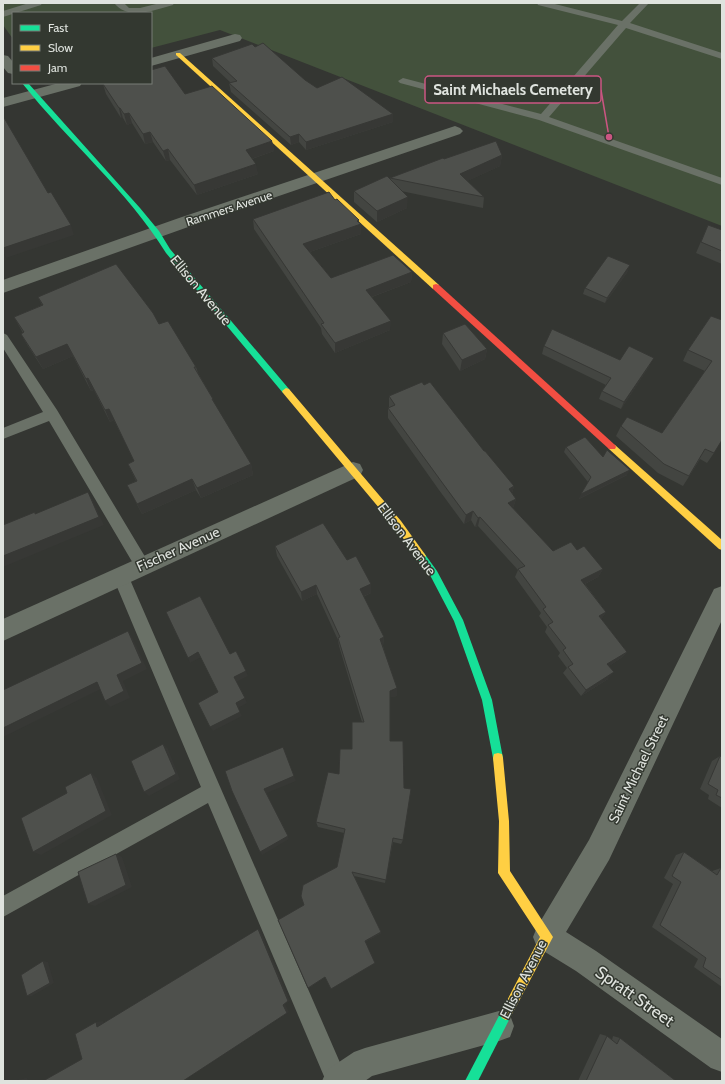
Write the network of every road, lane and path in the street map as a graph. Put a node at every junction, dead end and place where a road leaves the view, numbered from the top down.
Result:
1 (38, 3) edge
2 (118, 3) edge
3 (170, 3) edge
4 (541, 3) edge
5 (645, 3) edge
6 (3, 14) edge
7 (624, 24) junction
8 (235, 38) dead end
9 (178, 54) junction
10 (722, 56) edge
11 (3, 59) edge
12 (152, 62) edge
13 (12, 69) edge
14 (403, 81) dead end
15 (26, 84) edge
16 (71, 84) edge
17 (35, 94) junction
18 (3, 103) edge
19 (543, 118) junction
20 (455, 131) dead end
21 (317, 178) junction
22 (722, 182) edge
23 (157, 233) junction
24 (3, 287) edge
25 (3, 338) edge
26 (52, 414) junction
27 (3, 434) edge
28 (353, 470) junction
29 (722, 546) edge
30 (142, 565) junction
31 (120, 576) junction
32 (722, 596) edge
33 (3, 630) edge
34 (212, 791) junction
35 (3, 907) edge
36 (547, 937) junction
37 (499, 1026) junction
38 (722, 1057) edge
39 (338, 1081) edge
40 (470, 1081) edge

1 - 6 lane
2 - 3 lane
4 - 7 lane
5 - 7 lane
7 - 10 lane
7 - 19 lane
8 - 9 street
9 - 12 street
9 - 21 street
11 - 13 street
14 - 19 lane
15 - 17 street, Ellison Avenue
16 - 17 street
17 - 18 street
17 - 23 street, Ellison Avenue
19 - 22 lane
20 - 21 street, Rammers Avenue
21 - 23 street, Rammers Avenue
21 - 29 street
23 - 24 street, Rammers Avenue
23 - 28 street, Ellison Avenue
25 - 26 lane
26 - 27 lane
26 - 30 lane
28 - 30 street, Fischer Avenue
28 - 36 street, Ellison Avenue
30 - 31 street, Fischer Avenue
31 - 33 street, Fischer Avenue
31 - 34 lane
32 - 36 street, Saint Michael Street
34 - 35 lane
34 - 39 lane
36 - 37 street, Ellison Avenue
36 - 38 street, Spratt Street
37 - 39 street
37 - 40 street, Ellison Avenue

